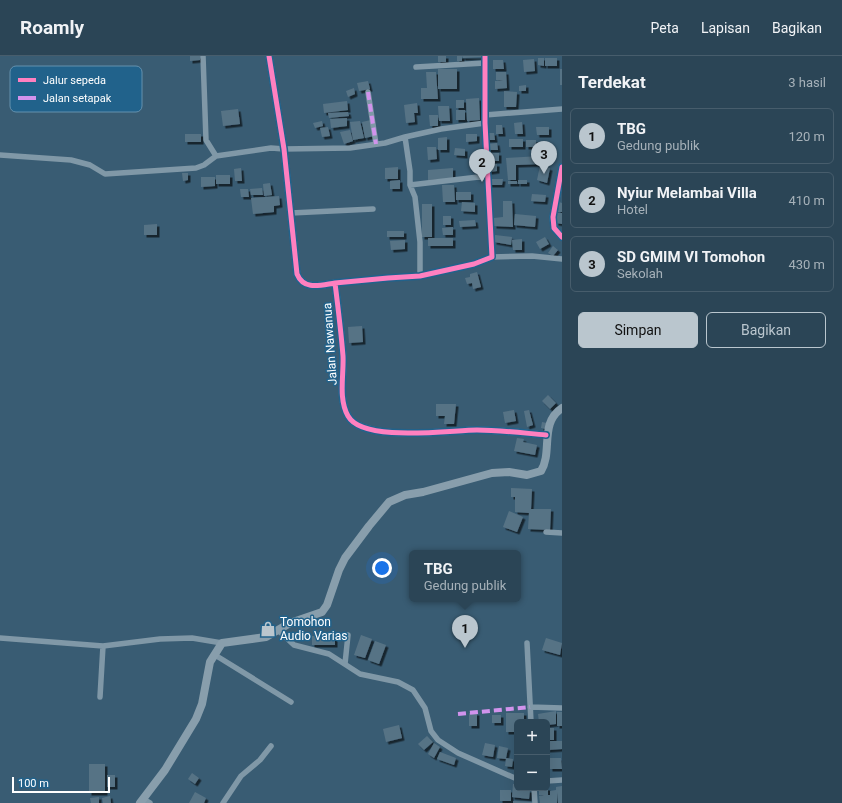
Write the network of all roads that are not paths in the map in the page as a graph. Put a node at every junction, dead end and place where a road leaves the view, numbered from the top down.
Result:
1 (203, 56) edge
2 (269, 56) edge
3 (485, 56) edge
4 (485, 62) junction
5 (416, 67) dead end
6 (368, 92) dead end
7 (562, 109) edge
8 (485, 115) junction
9 (485, 123) junction
10 (404, 137) junction
11 (376, 144) junction
12 (284, 149) junction
13 (0, 155) edge
14 (216, 156) junction
15 (562, 167) edge
16 (487, 176) junction
17 (410, 185) junction
18 (373, 209) dead end
19 (291, 214) junction
20 (562, 237) edge
21 (492, 258) junction
22 (562, 259) edge
23 (420, 276) junction
24 (335, 283) junction
25 (562, 408) edge
26 (546, 435) junction
27 (546, 532) dead end
28 (562, 533) edge
29 (279, 631) junction
30 (348, 634) dead end
31 (0, 638) edge
32 (222, 643) junction
33 (527, 643) dead end
34 (103, 646) junction
35 (215, 655) junction
36 (345, 664) junction
37 (100, 697) dead end
38 (291, 702) dead end
39 (530, 707) junction
40 (562, 708) edge
41 (531, 719) edge
42 (272, 746) dead end
43 (514, 778) edge
44 (562, 780) edge
45 (550, 781) edge
46 (534, 791) edge
47 (144, 802) edge
48 (223, 803) edge
49 (535, 803) edge

1 - 14 street
2 - 12 street
3 - 4 street
4 - 5 street
4 - 8 street
6 - 11 street
7 - 8 street
8 - 9 street
9 - 10 street
9 - 16 street
10 - 11 street
10 - 17 street
11 - 12 street
12 - 14 street
12 - 19 street
13 - 14 street
15 - 20 street
16 - 17 street
16 - 21 street
17 - 23 street
18 - 19 street
19 - 24 street
21 - 22 street
21 - 23 street
23 - 24 street
24 - 26 street, Jalan Nawanua
25 - 26 main road
26 - 29 main road
27 - 28 street
29 - 32 main road
29 - 36 street
30 - 36 street
31 - 34 street
32 - 34 street
32 - 35 main road
33 - 39 street
34 - 37 street
35 - 38 street
35 - 47 main road
36 - 43 street
39 - 40 street
39 - 41 street
42 - 48 street
44 - 45 street
46 - 49 street

